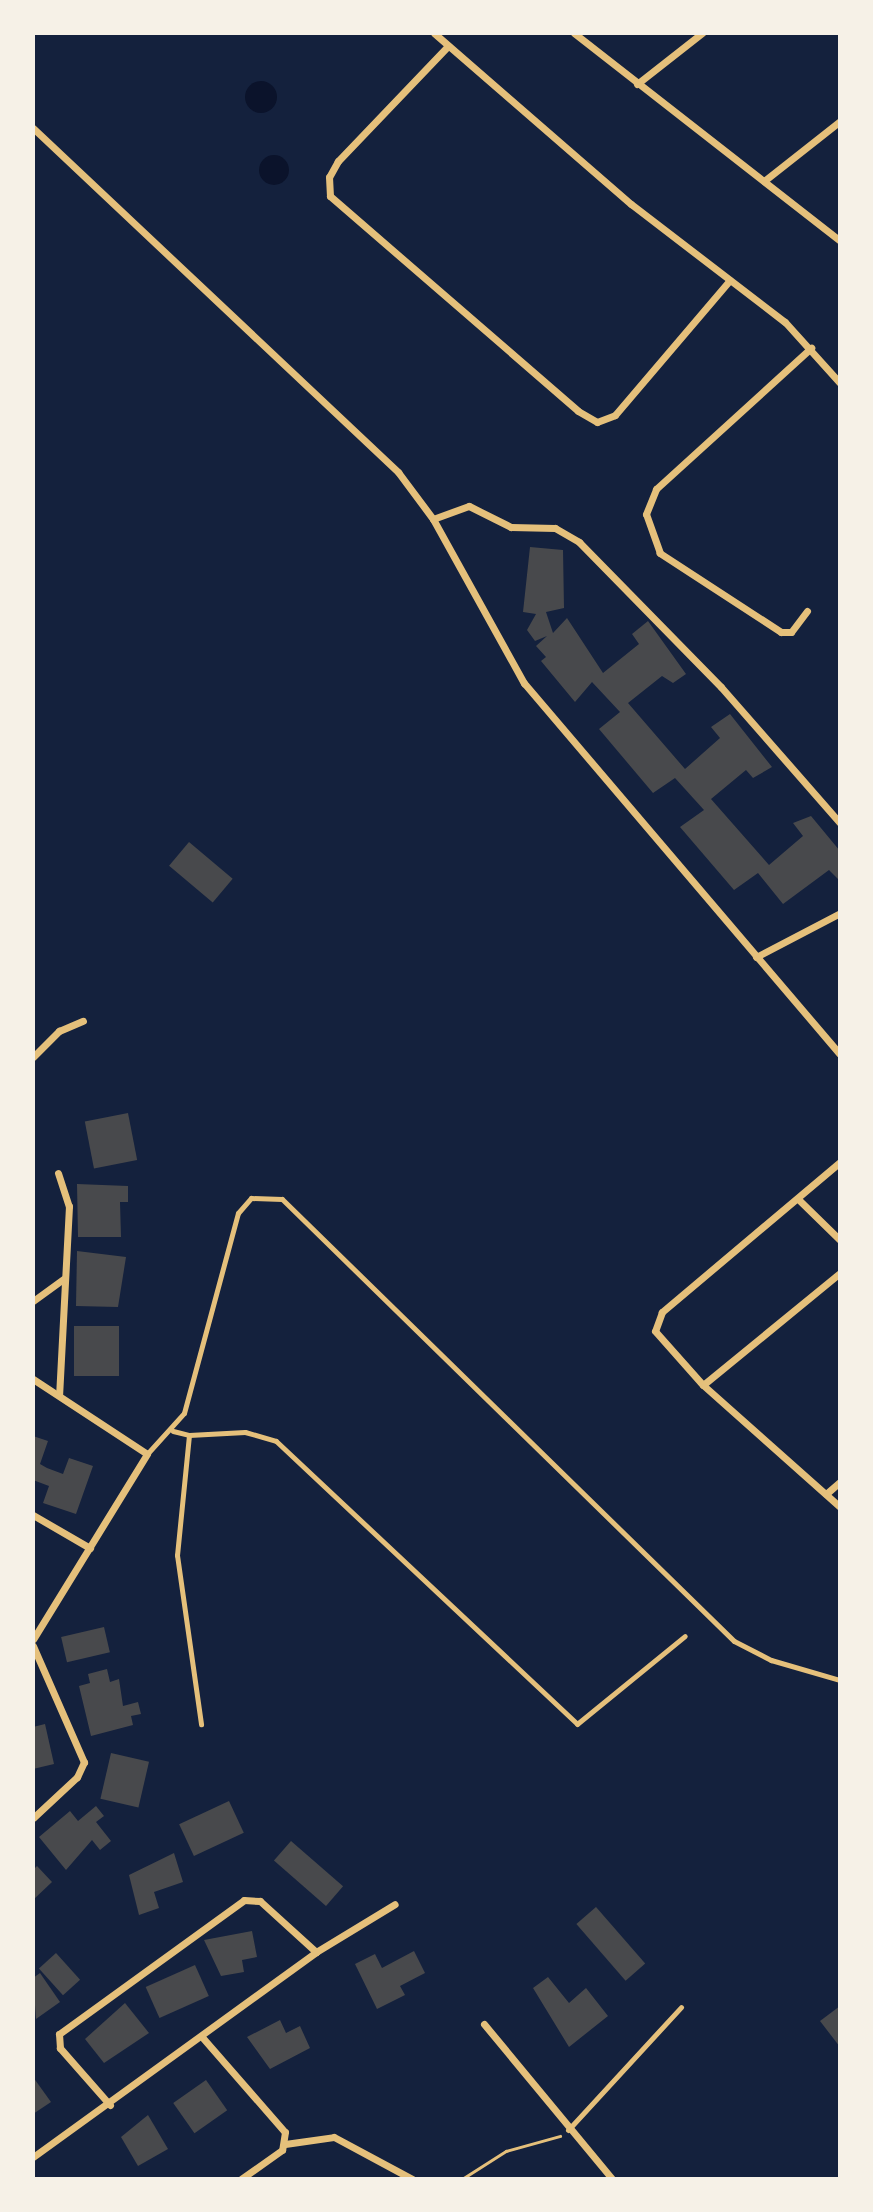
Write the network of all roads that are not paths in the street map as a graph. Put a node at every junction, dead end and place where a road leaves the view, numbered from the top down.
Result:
1 (434, 33) edge
2 (574, 33) edge
3 (702, 33) edge
4 (447, 47) junction
5 (637, 84) junction
6 (840, 121) edge
7 (33, 128) edge
8 (764, 181) junction
9 (840, 241) edge
10 (730, 280) junction
11 (811, 348) junction
12 (840, 383) edge
13 (433, 519) junction
14 (807, 611) dead end
15 (840, 823) edge
16 (840, 913) edge
17 (757, 957) junction
18 (83, 1021) dead end
19 (840, 1054) edge
20 (33, 1057) edge
21 (840, 1162) edge
22 (58, 1173) dead end
23 (798, 1199) junction
24 (840, 1240) edge
25 (840, 1273) edge
26 (63, 1279) junction
27 (33, 1301) edge
28 (33, 1379) edge
29 (703, 1385) junction
30 (59, 1394) junction
31 (173, 1432) junction
32 (189, 1435) junction
33 (147, 1454) junction
34 (840, 1482) edge
35 (826, 1494) junction
36 (840, 1507) edge
37 (33, 1515) edge
38 (90, 1548) junction
39 (685, 1636) dead end
40 (33, 1639) edge
41 (33, 1646) edge
42 (840, 1680) edge
43 (201, 1724) dead end
44 (33, 1818) edge
45 (395, 1903) dead end
46 (316, 1952) junction
47 (681, 2007) dead end
48 (484, 2024) dead end
49 (202, 2037) junction
50 (110, 2105) junction
51 (568, 2130) junction
52 (285, 2144) junction
53 (33, 2157) edge
54 (610, 2176) edge
55 (241, 2179) edge
56 (412, 2179) edge
57 (597, 2179) edge

1 - 4 street
2 - 5 street
3 - 5 street
4 - 10 street
4 - 10 street
5 - 8 street
6 - 8 street
7 - 13 street
8 - 9 street
10 - 11 street
11 - 12 street
11 - 14 street
13 - 15 street
13 - 17 street
16 - 17 street
17 - 19 street
18 - 20 street
21 - 23 street
22 - 26 street
23 - 24 street
23 - 29 street
25 - 29 street
26 - 27 street
26 - 30 street
28 - 30 street
29 - 35 street
30 - 33 street
31 - 32 lane
31 - 33 lane
31 - 42 lane
32 - 39 lane
32 - 43 lane
33 - 38 street
34 - 35 street
35 - 36 street
37 - 38 street
38 - 40 street
41 - 44 street
45 - 46 street
46 - 49 street
46 - 50 street
47 - 51 lane
48 - 51 street
49 - 50 street
49 - 52 street
50 - 53 street
51 - 54 street
52 - 55 street
52 - 56 street
54 - 57 street

